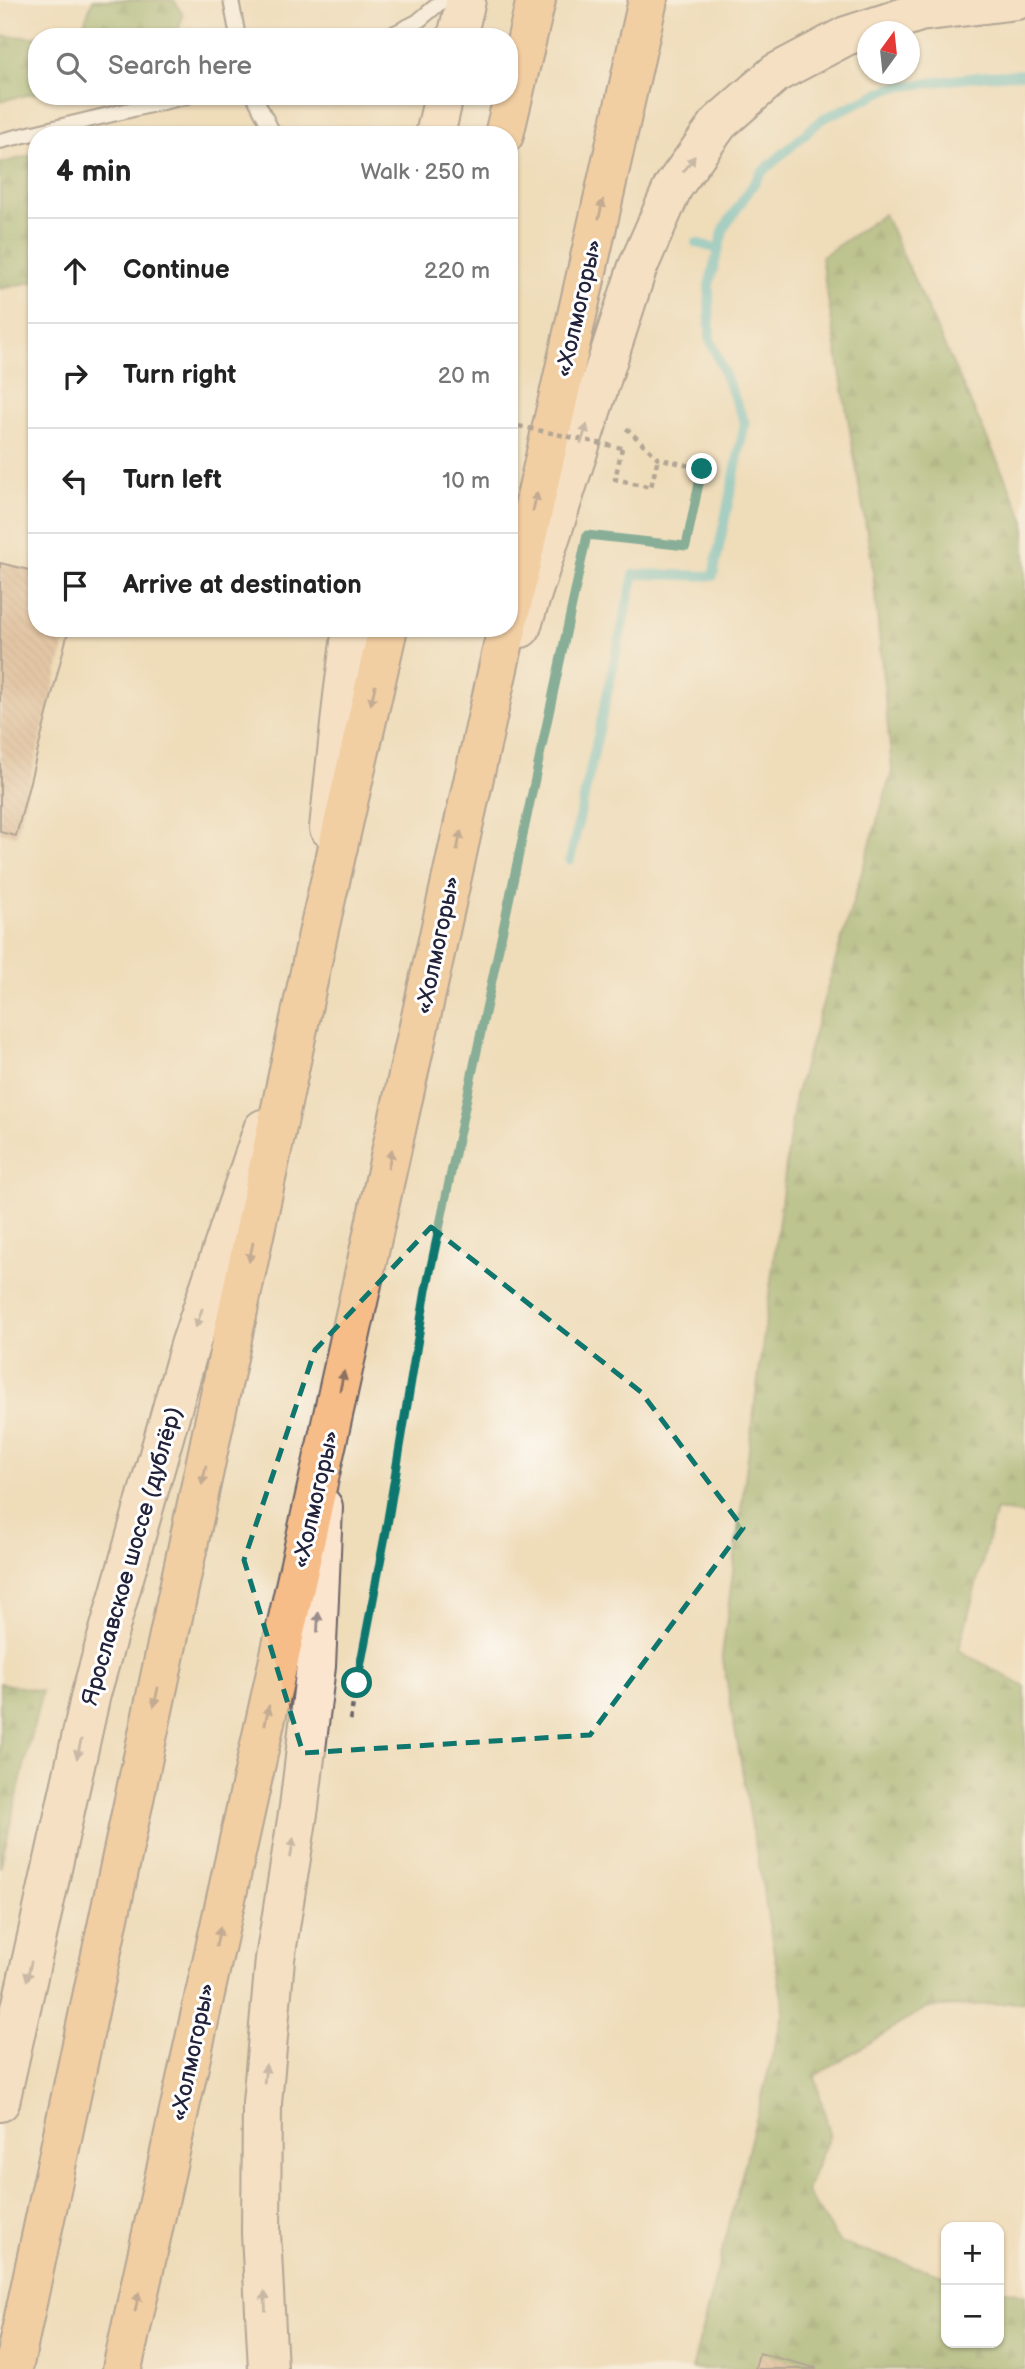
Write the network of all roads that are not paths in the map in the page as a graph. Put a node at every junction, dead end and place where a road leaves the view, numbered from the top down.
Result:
1 (231, 0) edge
2 (443, 0) edge
3 (466, 0) edge
4 (536, 0) edge
5 (648, 0) edge
6 (1017, 0) edge
7 (236, 28) edge
8 (405, 28) edge
9 (459, 28) edge
10 (518, 76) edge
11 (150, 105) edge
12 (259, 105) edge
13 (442, 105) edge
14 (511, 105) edge
15 (63, 126) edge
16 (269, 126) edge
17 (437, 126) edge
18 (506, 126) edge
19 (28, 134) edge
20 (0, 141) edge
21 (518, 577) edge
22 (351, 637) edge
23 (386, 637) edge
24 (505, 637) edge
25 (473, 779) junction
26 (318, 934) junction
27 (300, 1021) junction
28 (326, 1448) junction
29 (0, 2102) edge
30 (13, 2369) edge
31 (122, 2369) edge
32 (268, 2369) edge

1 - 7 lane
2 - 8 lane
3 - 9 street
4 - 10 highway
21 -> 5 highway, «Холмогоры»
25 -> 6 street
11 - 15 lane
12 - 16 lane
13 - 17 street
14 - 18 highway
19 - 20 lane
22 - 26 street
23 -> 26 highway
24 - 25 highway, «Холмогоры»
28 -> 25 highway, «Холмогоры»
26 - 27 highway
27 -> 29 street, Ярославское шоссе (дублёр)
27 -> 30 highway
31 -> 28 highway, «Холмогоры»
32 -> 28 street

